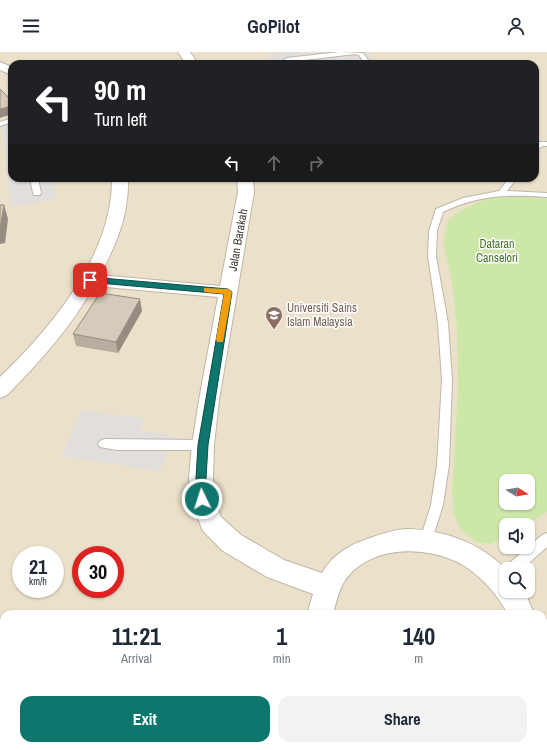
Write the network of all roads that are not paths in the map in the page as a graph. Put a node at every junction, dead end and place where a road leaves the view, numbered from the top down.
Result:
1 (281, 52) edge
2 (287, 60) joint
3 (366, 60) edge
4 (35, 182) edge
5 (120, 182) edge
6 (245, 182) edge
7 (510, 182) edge
8 (502, 192) junction
9 (37, 193) dead end
10 (547, 195) edge
11 (90, 280) junction
12 (228, 292) junction
13 (0, 390) edge
14 (104, 444) dead end
15 (203, 445) junction
16 (547, 539) edge
17 (426, 540) junction
18 (525, 562) edge
19 (499, 576) edge
20 (328, 587) junction
21 (514, 598) edge
22 (321, 610) edge
23 (520, 610) edge

1 - 2 lane
2 - 3 lane
4 - 9 lane
5 - 11 street
6 - 12 street, Jalan Barakah
7 - 8 lane
8 - 10 lane
8 - 17 lane
11 - 12 street
11 - 13 street
12 - 15 street, Jalan Barakah
14 - 15 lane
15 - 20 street, Jalan Barakah
16 - 18 lane
17 - 19 street
17 - 20 street
20 - 22 street
21 - 23 street

